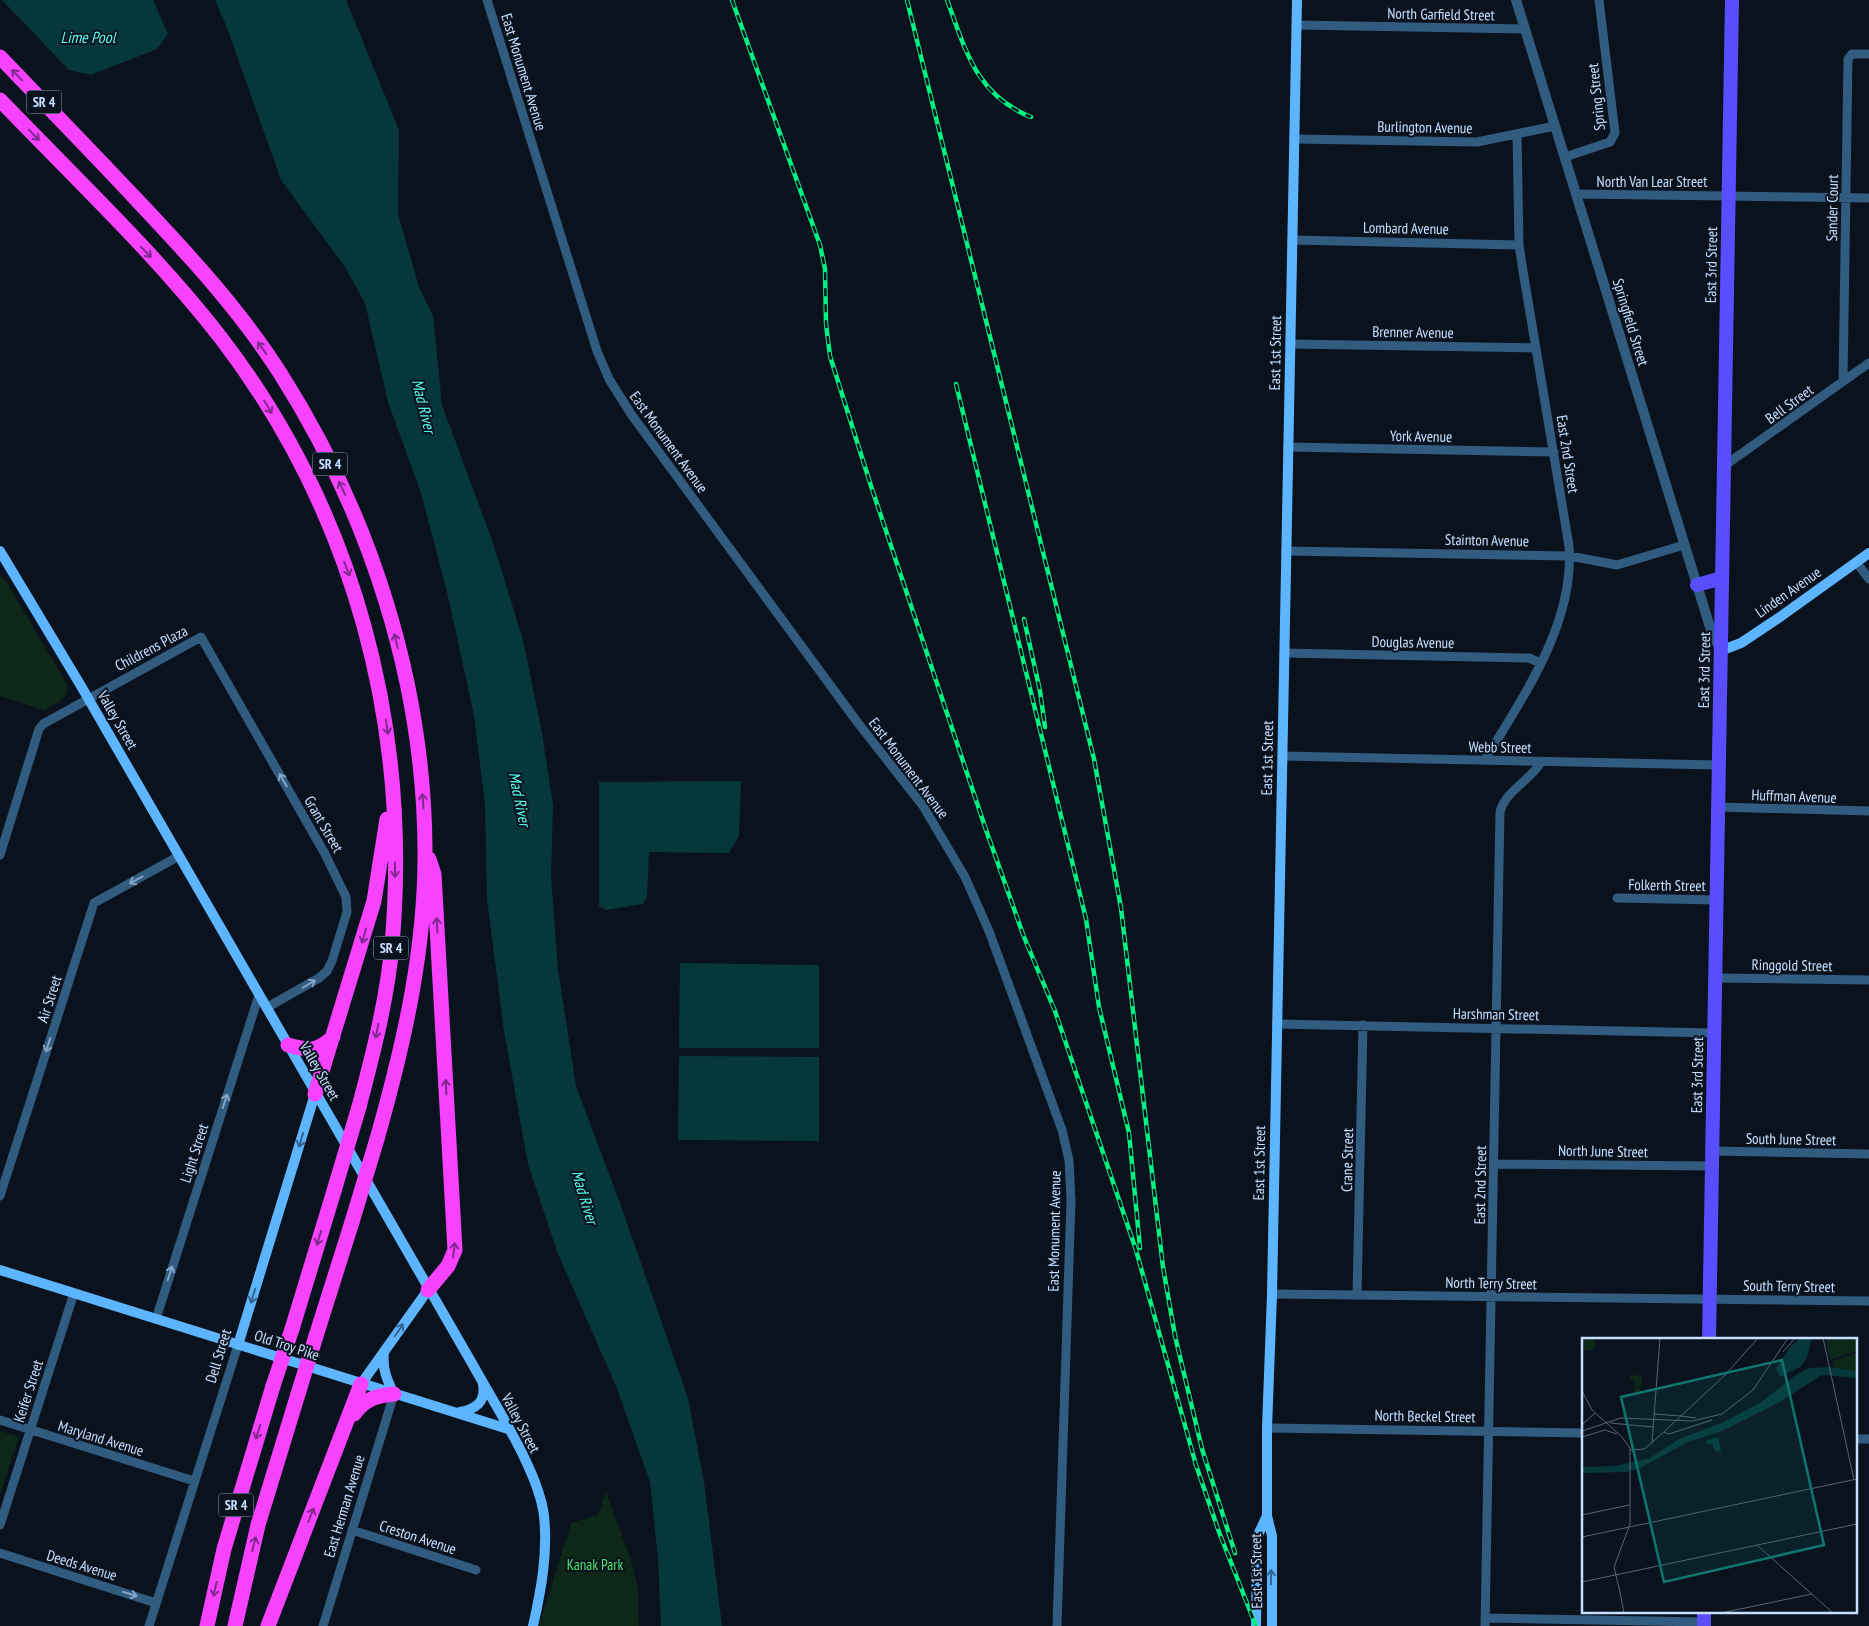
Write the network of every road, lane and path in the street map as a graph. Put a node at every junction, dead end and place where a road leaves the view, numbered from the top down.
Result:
1 (487, 0) edge
2 (1297, 0) edge
3 (1516, 0) edge
4 (1598, 0) edge
5 (1732, 0) edge
6 (1297, 25) junction
7 (1525, 29) junction
8 (1869, 54) edge
9 (0, 57) edge
10 (0, 100) edge
11 (1555, 126) junction
12 (1517, 134) junction
13 (1294, 139) junction
14 (1565, 157) junction
15 (1576, 194) junction
16 (1728, 195) junction
17 (1845, 198) junction
18 (1869, 198) edge
19 (1292, 240) junction
20 (1519, 245) junction
21 (1290, 344) junction
22 (1536, 348) junction
23 (1869, 363) edge
24 (1843, 381) junction
25 (1288, 447) junction
26 (1554, 452) junction
27 (1724, 466) junction
28 (1684, 545) junction
29 (0, 551) edge
30 (1286, 551) junction
31 (1869, 553) edge
32 (1570, 556) junction
33 (1856, 562) junction
34 (0, 564) edge
35 (12, 568) junction
36 (1722, 578) junction
37 (1869, 579) edge
38 (1697, 584) junction
39 (201, 637) joint
40 (1720, 651) junction
41 (1284, 653) junction
42 (1540, 663) junction
43 (88, 698) junction
44 (1282, 756) junction
45 (1485, 760) junction
46 (1542, 762) junction
47 (1718, 766) junction
48 (393, 786) junction
49 (1718, 807) junction
50 (1869, 811) edge
51 (425, 850) junction
52 (0, 855) edge
53 (179, 856) junction
54 (1617, 898) dead end
55 (1716, 900) junction
56 (1715, 978) junction
57 (1869, 980) edge
58 (259, 995) junction
59 (266, 1008) junction
60 (1277, 1024) junction
61 (1363, 1026) junction
62 (1496, 1028) junction
63 (1714, 1033) junction
64 (333, 1037) junction
65 (288, 1045) junction
66 (315, 1094) junction
67 (1712, 1151) junction
68 (1869, 1154) edge
69 (1494, 1164) junction
70 (1712, 1166) junction
71 (0, 1196) edge
72 (0, 1270) edge
73 (428, 1290) junction
74 (74, 1293) junction
75 (1272, 1294) junction
76 (1358, 1295) junction
77 (1492, 1297) junction
78 (1709, 1300) junction
79 (1869, 1301) edge
80 (156, 1319) junction
81 (1709, 1338) edge
82 (238, 1345) junction
83 (385, 1350) junction
84 (483, 1383) junction
85 (360, 1384) junction
86 (394, 1394) junction
87 (459, 1412) junction
88 (0, 1420) edge
89 (345, 1426) junction
90 (1267, 1428) junction
91 (30, 1430) junction
92 (508, 1430) junction
93 (1489, 1431) junction
94 (1582, 1433) edge
95 (1856, 1439) edge
96 (1869, 1439) edge
97 (194, 1481) junction
98 (1267, 1516) junction
99 (0, 1526) edge
100 (352, 1530) junction
101 (0, 1553) edge
102 (476, 1570) dead end
103 (156, 1603) junction
104 (1704, 1620) edge
105 (1486, 1622) edge
106 (149, 1626) edge
107 (207, 1626) edge
108 (235, 1626) edge
109 (268, 1626) edge
110 (323, 1626) edge
111 (533, 1626) edge
112 (1057, 1626) edge
113 (1256, 1626) edge
114 (1272, 1626) edge

1 - 112 street, East Monument Avenue
2 - 6 main road, East 1st Street
3 - 7 street, Springfield Street
4 - 14 street, Spring Street
5 - 16 main road, East 3rd Street
6 - 7 street, North Garfield Street
6 - 13 main road, East 1st Street
7 - 11 street, Springfield Street
8 - 17 street, Sander Court
51 -> 9 highway, SR 4
10 -> 48 highway, SR 4
11 - 12 street, Burlington Avenue
11 - 14 street, Springfield Street
12 - 13 street, Burlington Avenue
12 - 20 street, East 2nd Street
13 - 19 main road, East 1st Street
14 - 15 street, Springfield Street
15 - 16 street, North Van Lear Street
15 - 28 street, Springfield Street
16 - 17 street, North Van Lear Street
16 - 27 main road, East 3rd Street
17 - 18 street, North Van Lear Street
17 - 24 street, Sander Court
19 - 20 street, Lombard Avenue
19 - 21 main road, East 1st Street
20 - 22 street, East 2nd Street
21 - 22 street, Brenner Avenue
21 - 25 main road, East 1st Street
22 - 26 street, East 2nd Street
23 - 24 street, Bell Street
24 - 27 street, Bell Street
25 - 26 street, York Avenue
25 - 30 main road, East 1st Street
26 - 32 street, East 2nd Street
27 - 36 main road, East 3rd Street
28 - 32 street, Stainton Avenue
28 - 38 street, Springfield Street
29 - 35 main road, Valley Street
30 - 32 street, Stainton Avenue
30 - 41 main road, East 1st Street
31 - 33 main road, Linden Avenue
32 - 42 street, East 2nd Street
33 - 37 street
33 - 40 main road, Linden Avenue
34 - 35 street
35 - 43 main road, Valley Street
36 - 38 main road
36 - 40 main road, East 3rd Street
38 - 40 street, Springfield Street
39 - 43 street, Childrens Plaza
59 -> 39 street, Grant Street
40 - 47 main road, East 3rd Street
41 - 42 street, Douglas Avenue
41 - 44 main road, East 1st Street
42 - 45 street, East 2nd Street
43 - 52 street, Childrens Plaza
43 - 53 main road, Valley Street
44 - 45 street, Webb Street
44 - 60 main road, East 1st Street
45 - 46 street, Webb Street
46 - 47 street, Webb Street
46 - 62 street, East 2nd Street
47 - 49 main road, East 3rd Street
48 -> 64 highway
48 -> 107 highway, SR 4, bridge
49 - 50 street, Huffman Avenue
49 - 55 main road, East 3rd Street
73 -> 51 highway
108 -> 51 highway, SR 4, bridge
53 - 58 main road, Valley Street
53 -> 71 street, Air Street
54 - 55 street, Folkerth Street
55 - 56 main road, East 3rd Street
56 - 57 street, Ringgold Street
56 - 63 main road, East 3rd Street
58 - 59 main road, Valley Street
80 -> 58 street, Light Street
59 - 65 main road, Valley Street
60 - 61 street, Harshman Street
60 - 75 main road, East 1st Street
61 - 62 street, Harshman Street
61 - 76 street, Crane Street
62 - 63 street, Harshman Street
62 - 69 street, East 2nd Street
63 - 67 main road, East 3rd Street
64 - 65 highway
64 - 66 highway
65 - 66 main road, Valley Street
66 - 73 main road, Valley Street
66 -> 82 main road, Dell Street
67 - 68 street, South June Street
67 - 70 main road, East 3rd Street
69 - 70 street, North June Street
69 - 77 street, East 2nd Street
70 - 78 main road, East 3rd Street
72 - 74 main road, Old Troy Pike
83 -> 73 main road
73 - 84 main road, Valley Street
74 - 80 main road, Old Troy Pike
74 - 91 street, Keifer Street
75 - 76 street, North Terry Street
75 - 90 main road, East 1st Street
76 - 77 street, North Terry Street
77 - 78 street, North Terry Street
77 - 93 street, East 2nd Street
78 - 79 street, South Terry Street
78 - 81 main road, East 3rd Street
80 - 82 main road, Old Troy Pike
82 - 85 main road, Old Troy Pike
82 - 97 street, Dell Street
83 - 85 main road
83 - 86 main road
84 - 87 main road
84 - 92 main road, Valley Street
85 - 86 main road, Old Troy Pike
85 - 89 highway
86 - 87 main road, Old Troy Pike
86 - 89 highway
86 - 100 street, East Herman Avenue
87 - 92 main road, Old Troy Pike
88 - 91 street, Maryland Avenue
109 -> 89 highway
90 - 93 street, North Beckel Street
90 - 98 main road, East 1st Street
91 - 97 street, Maryland Avenue
91 - 99 street, Keifer Street
92 - 111 main road, Valley Street
93 - 94 street, North Beckel Street
93 - 105 street, East 2nd Street
95 - 96 street
97 - 103 street, Dell Street
98 - 113 main road, East 1st Street
114 -> 98 main road, East 1st Street
100 - 102 street, Creston Avenue
100 - 110 street, East Herman Avenue
101 -> 103 street, Deeds Avenue
103 - 106 street, Dell Street
104 - 105 street

